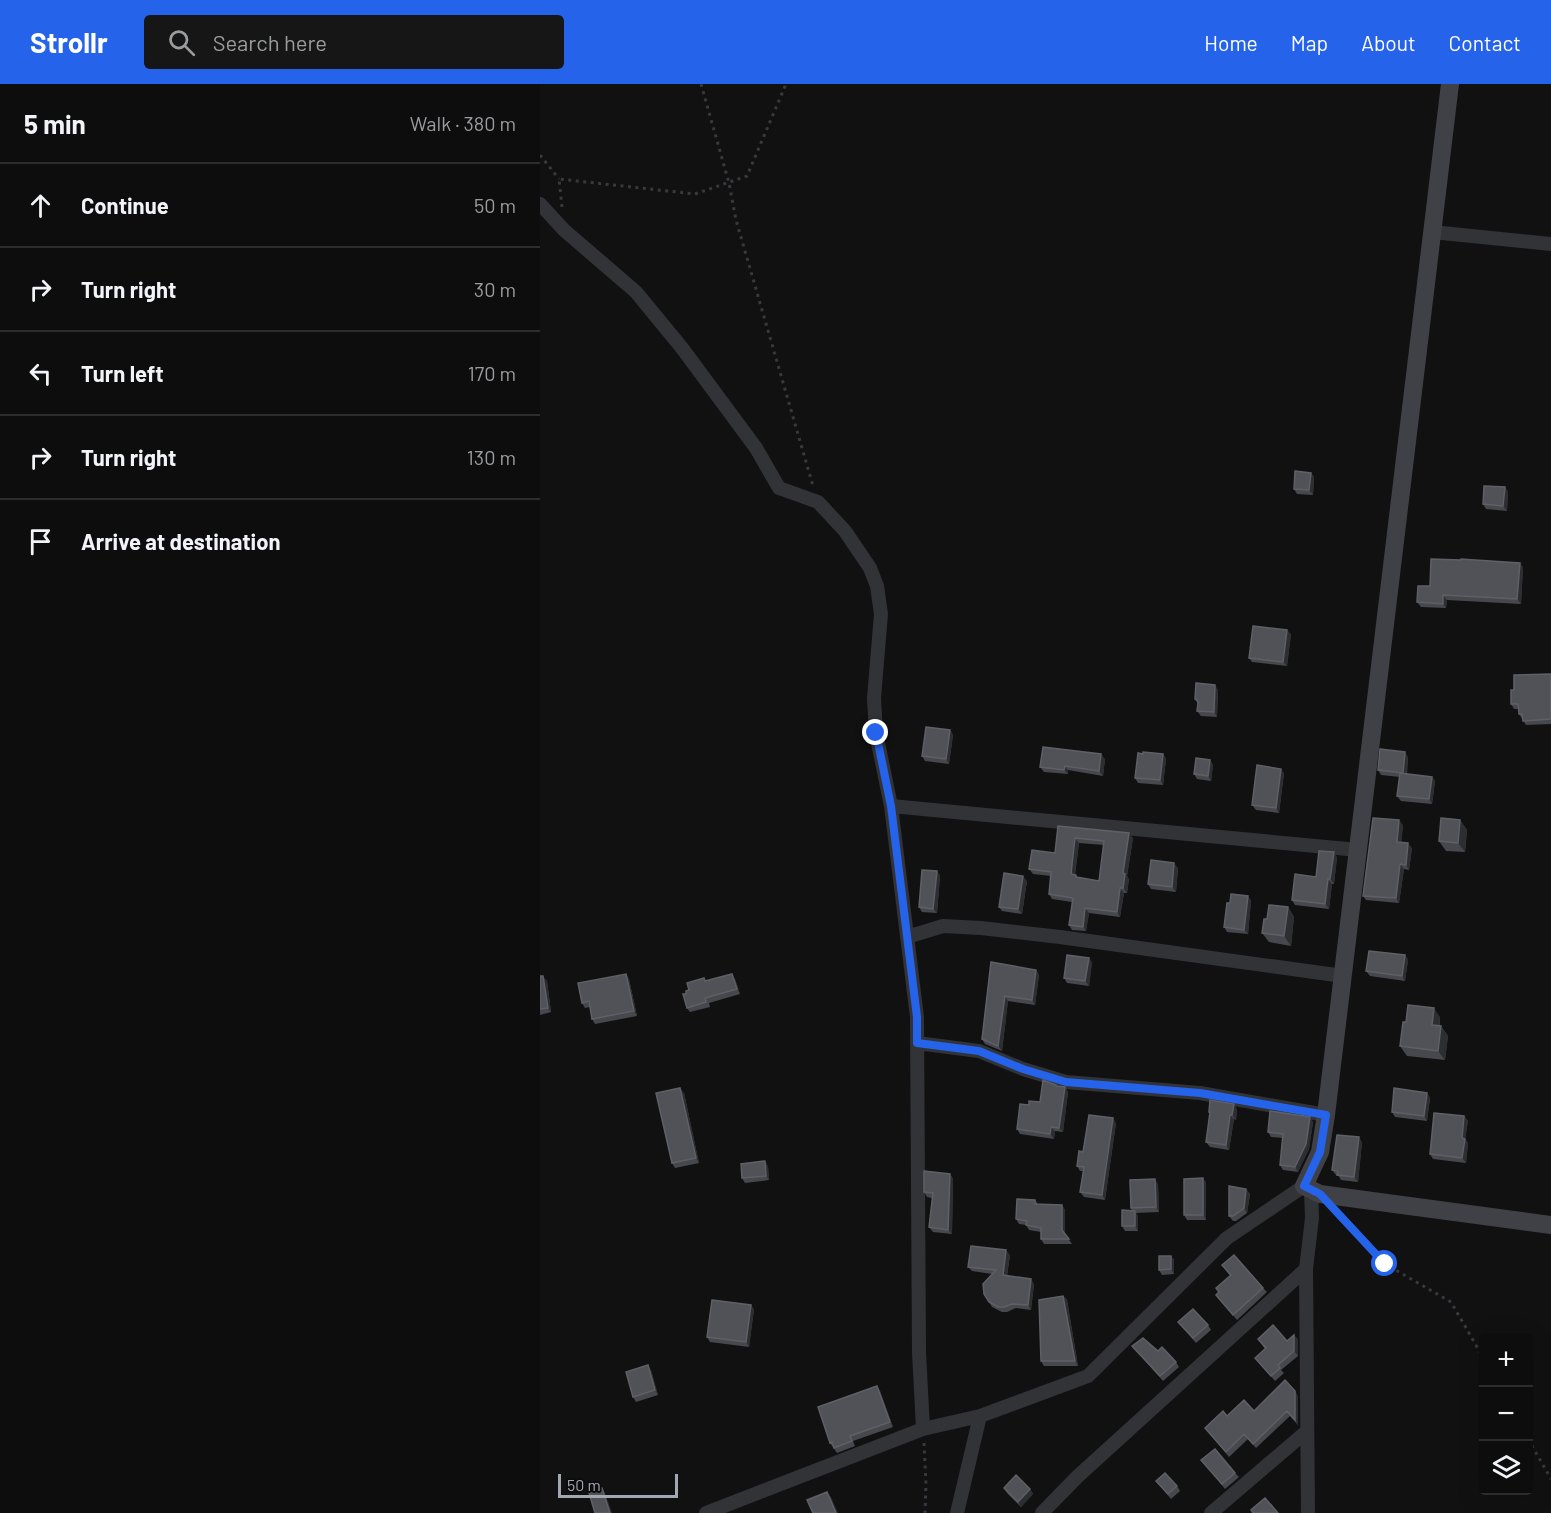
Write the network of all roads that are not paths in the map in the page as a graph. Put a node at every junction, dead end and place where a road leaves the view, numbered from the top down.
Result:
1 (1450, 84) edge
2 (540, 204) edge
3 (1432, 232) junction
4 (1551, 244) edge
5 (891, 806) junction
6 (1358, 850) junction
7 (907, 937) junction
8 (1343, 976) junction
9 (917, 1043) junction
10 (1326, 1115) junction
11 (1312, 1190) junction
12 (1551, 1225) edge
13 (1306, 1269) junction
14 (980, 1416) junction
15 (923, 1429) junction
16 (1307, 1431) junction
17 (706, 1513) edge
18 (957, 1513) edge
19 (1042, 1513) edge
20 (1211, 1513) edge
21 (1308, 1513) edge

1 - 3 street
2 - 5 street
3 - 4 street
3 - 6 street
5 - 6 street
5 - 7 street
6 - 8 street
7 - 8 street
7 - 9 street
8 - 10 street
9 - 10 street
9 - 15 street
10 - 11 street
11 - 12 street
11 - 13 street
11 - 14 street
13 - 16 street
13 - 19 street
14 - 15 street
14 - 18 street
15 - 17 street
16 - 20 street
16 - 21 street

